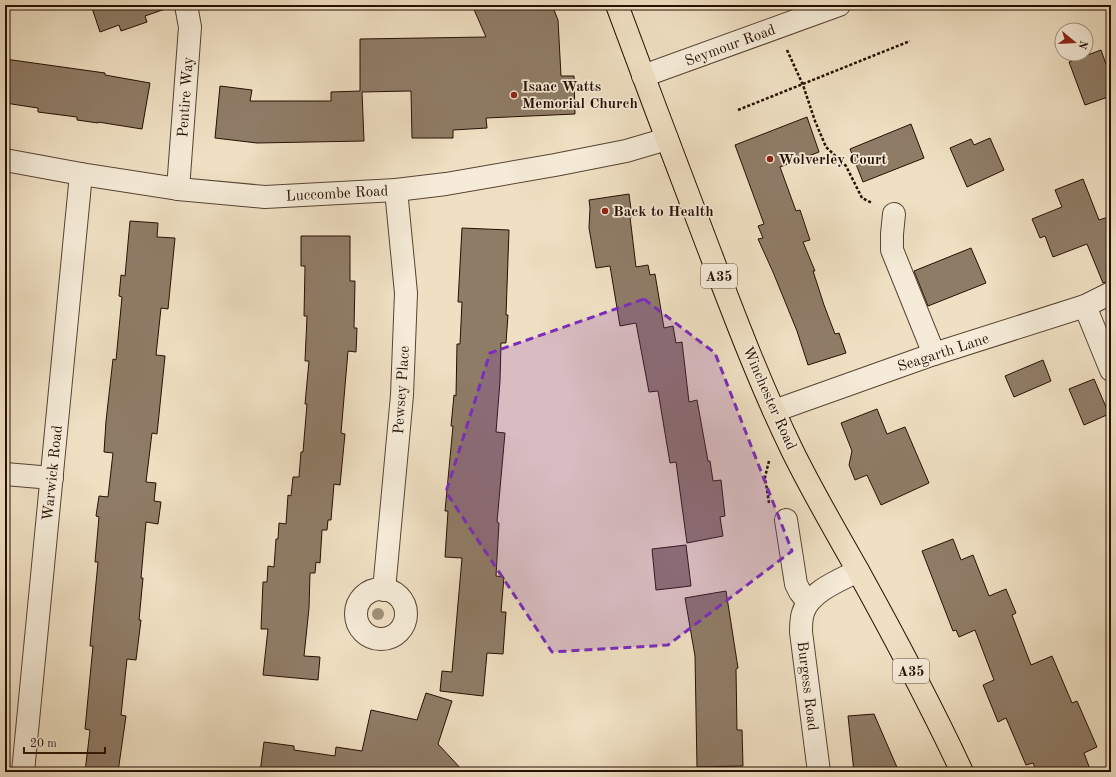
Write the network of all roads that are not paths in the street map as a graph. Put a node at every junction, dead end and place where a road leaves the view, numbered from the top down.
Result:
1 (186, 5) edge
2 (617, 5) edge
3 (839, 5) edge
4 (643, 76) junction
5 (667, 139) junction
6 (5, 160) edge
7 (81, 174) junction
8 (178, 189) junction
9 (396, 190) junction
10 (894, 214) road end
11 (1111, 293) edge
12 (1085, 306) junction
13 (934, 354) junction
14 (1111, 370) edge
15 (774, 411) junction
16 (5, 474) edge
17 (52, 478) junction
18 (786, 520) dead end
19 (858, 571) junction
20 (384, 590) dead end
21 (808, 602) junction
22 (23, 772) edge
23 (819, 772) edge
24 (962, 772) edge

1 - 8 street, Pentire Way
2 - 4 main road, Winchester Road / A35
3 - 4 street, Seymour Road
4 - 5 main road, Winchester Road / A35
5 - 9 street, Luccombe Road
5 - 15 main road, Winchester Road / A35
6 - 7 street, Luccombe Road
7 - 8 street, Luccombe Road
7 - 17 street, Warwick Road
8 - 9 street, Luccombe Road
9 - 20 street, Pewsey Place
10 - 13 street
11 - 12 street, Seagarth Lane
12 - 13 street, Seagarth Lane
12 - 14 street
13 - 15 street, Seagarth Lane
15 - 19 main road, Winchester Road / A35
16 - 17 street
17 - 22 street, Warwick Road
18 - 21 street
19 - 21 street
19 - 24 main road, Winchester Road / A35
21 - 23 street, Burgess Road

